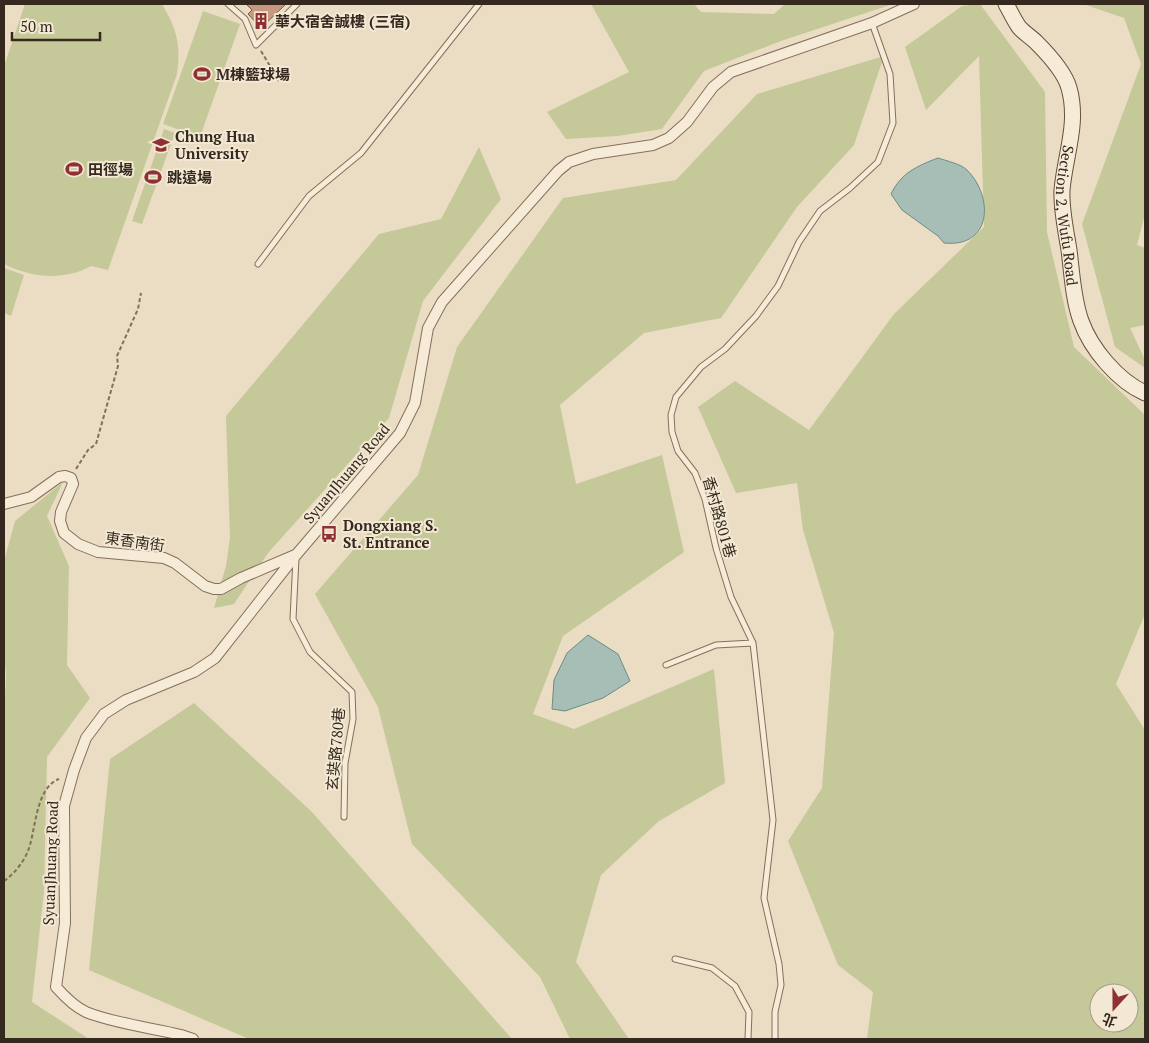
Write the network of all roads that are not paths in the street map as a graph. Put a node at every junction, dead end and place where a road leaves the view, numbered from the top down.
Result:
1 (228, 4) edge
2 (298, 4) edge
3 (480, 4) edge
4 (914, 4) edge
5 (1006, 4) edge
6 (872, 24) junction
7 (258, 264) dead end
8 (1145, 393) edge
9 (4, 504) edge
10 (296, 555) junction
11 (754, 643) junction
12 (666, 665) dead end
13 (344, 817) dead end
14 (675, 959) dead end
15 (193, 1039) edge
16 (748, 1039) edge
17 (775, 1039) edge

1 - 2 lane
3 - 7 lane
4 - 6 street, SyuanJhuang Road
5 - 8 main road, Section 2, Wufu Road
6 - 10 street, SyuanJhuang Road
6 - 11 lane, 香村路801巷
9 - 10 street, 東香南街
10 - 13 lane, 玄奘路780巷
10 - 15 street, SyuanJhuang Road
11 - 12 lane
11 - 17 lane, 香村路801巷
14 - 16 lane

